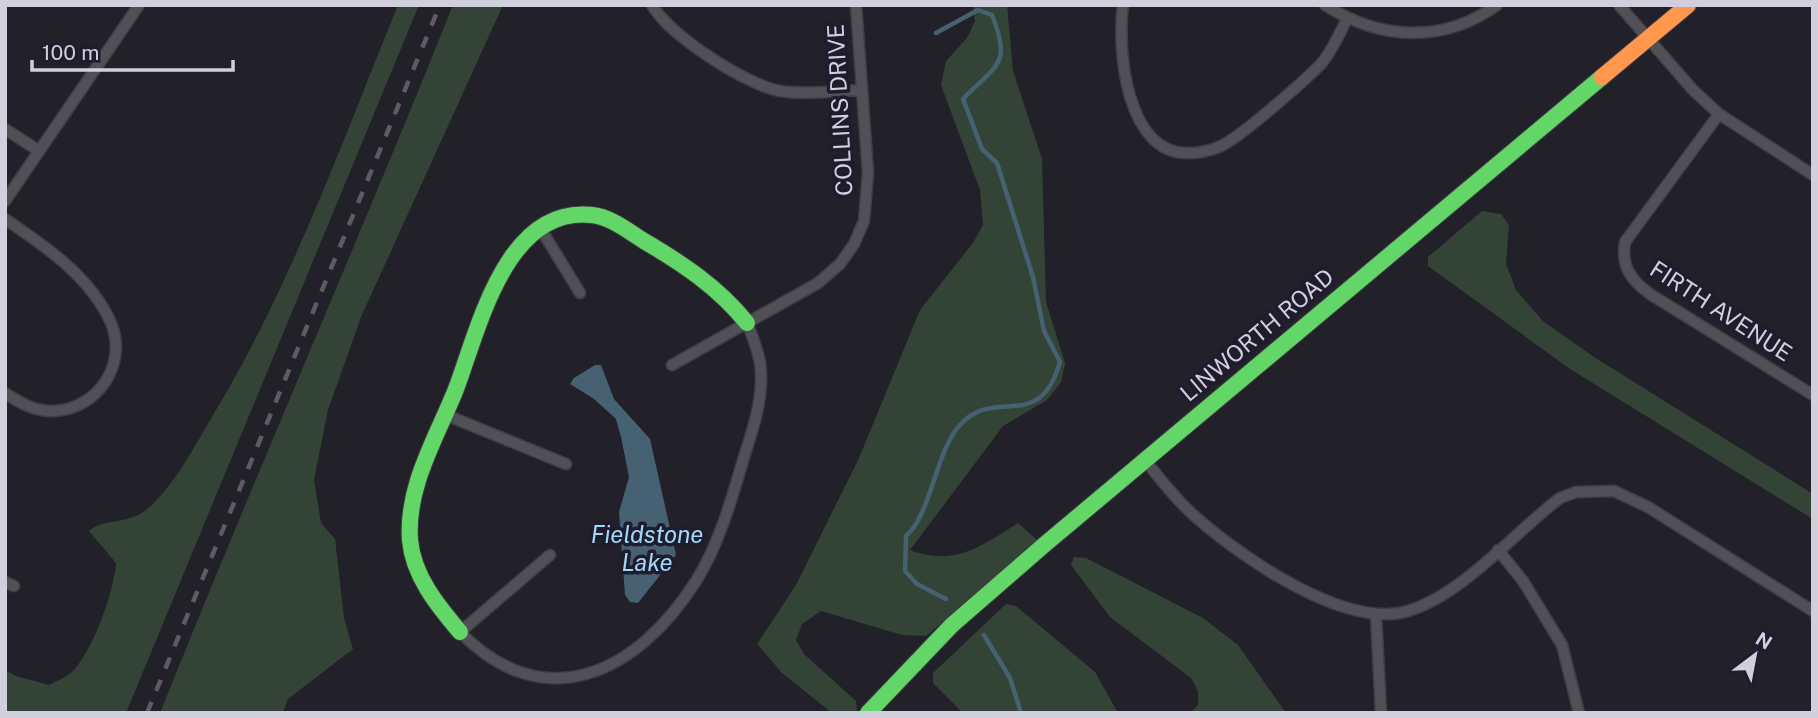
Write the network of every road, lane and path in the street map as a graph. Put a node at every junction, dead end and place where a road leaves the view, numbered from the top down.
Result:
1 (139, 5) edge
2 (652, 5) edge
3 (856, 5) edge
4 (1123, 5) edge
5 (1325, 5) edge
6 (1497, 5) edge
7 (1619, 5) edge
8 (1688, 5) edge
9 (1347, 19) junction
10 (1648, 38) junction
11 (861, 90) junction
12 (1719, 114) junction
13 (5, 129) edge
14 (39, 151) junction
15 (1813, 175) edge
16 (5, 201) edge
17 (5, 219) edge
18 (539, 226) junction
19 (580, 293) dead end
20 (747, 323) junction
21 (672, 365) dead end
22 (5, 393) edge
23 (1813, 395) edge
24 (446, 415) junction
25 (1145, 460) junction
26 (566, 464) dead end
27 (1498, 550) junction
28 (550, 555) dead end
29 (1813, 611) edge
30 (1376, 615) junction
31 (460, 632) junction
32 (868, 713) edge
33 (1381, 713) edge
34 (1579, 713) edge

1 - 14 street
2 - 11 street
3 - 11 street, COLLINS DRIVE
4 - 9 street
5 - 9 street
6 - 9 street
7 - 10 street
8 - 10 main road, LINWORTH ROAD
10 - 12 street
10 - 25 main road, LINWORTH ROAD
11 - 20 street, COLLINS DRIVE
12 - 15 street
12 - 23 street, FIRTH AVENUE
13 - 14 street
14 - 16 street
17 - 22 street
18 - 19 street
18 - 20 main road
18 - 24 main road
20 - 21 street, COLLINS DRIVE
20 - 31 street
24 - 26 street
24 - 31 main road
25 - 30 street
25 - 32 main road, LINWORTH ROAD
27 - 29 street
27 - 30 street
27 - 34 street
28 - 31 street
30 - 33 street

